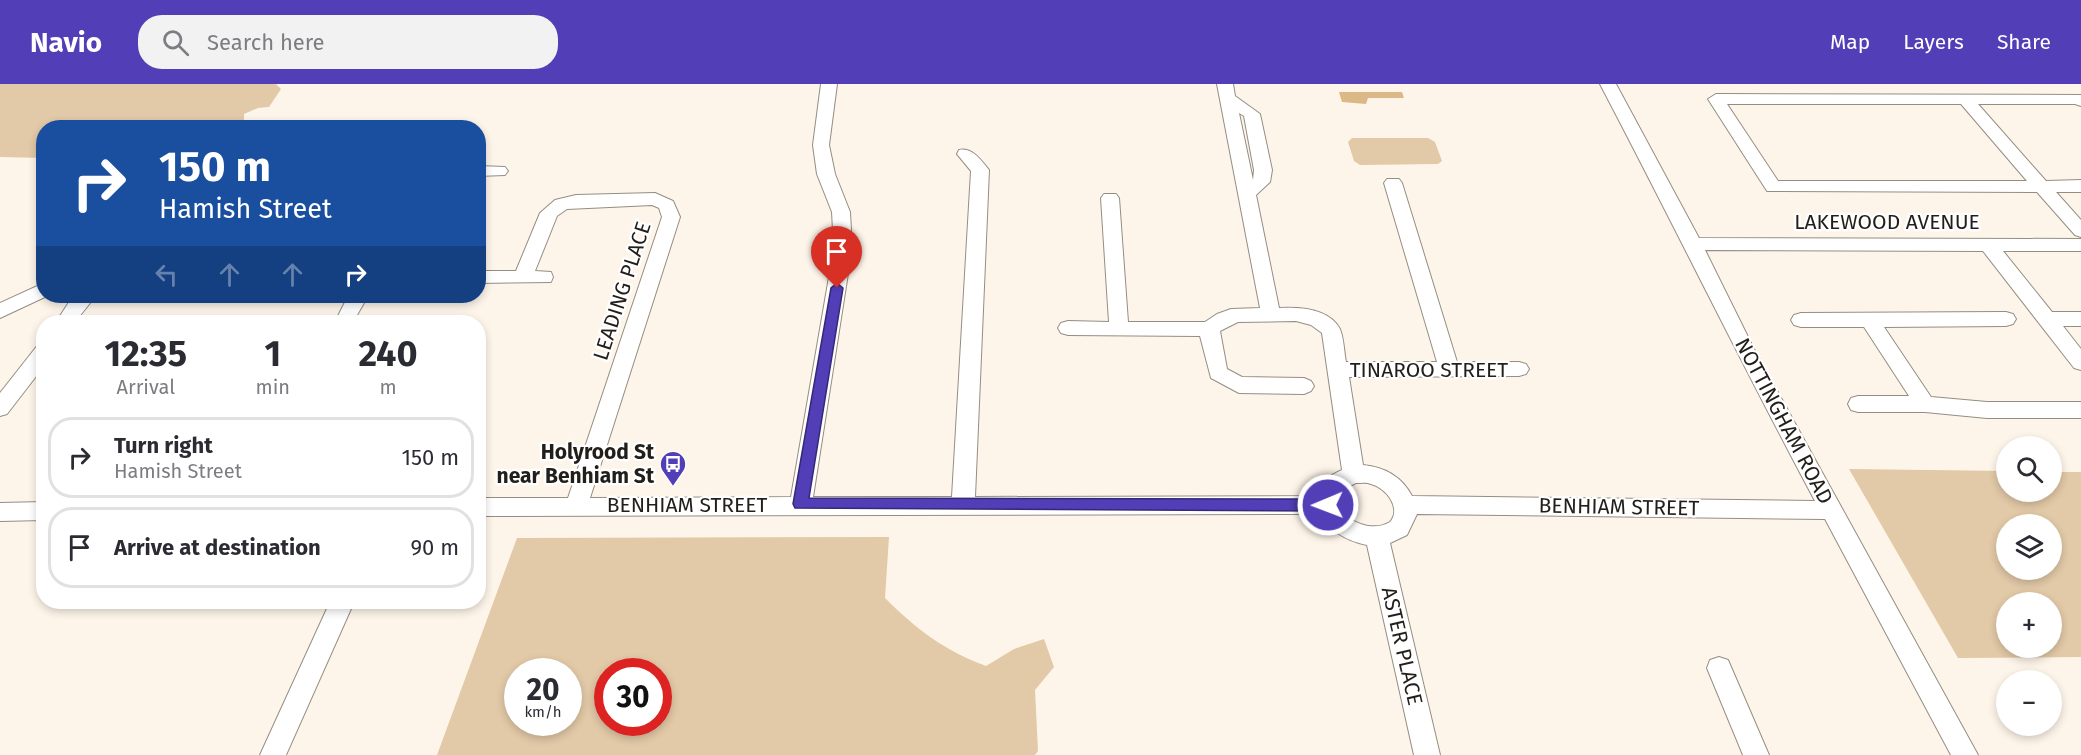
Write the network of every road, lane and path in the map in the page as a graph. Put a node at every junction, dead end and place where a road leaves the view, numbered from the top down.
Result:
1 (829, 84) edge
2 (1608, 84) edge
3 (1226, 91) edge
4 (1965, 99) junction
5 (2081, 101) edge
6 (965, 154) dead end
7 (486, 171) edge
8 (499, 171) dead end
9 (1393, 183) dead end
10 (2042, 186) junction
11 (2081, 186) edge
12 (1773, 188) junction
13 (1110, 198) dead end
14 (1785, 206) dead end
15 (2081, 231) edge
16 (1693, 244) junction
17 (1988, 244) junction
18 (2081, 245) edge
19 (486, 277) edge
20 (523, 277) junction
21 (544, 277) dead end
22 (36, 293) edge
23 (80, 303) edge
24 (0, 311) edge
25 (71, 315) edge
26 (1271, 315) junction
27 (2006, 319) dead end
28 (2046, 319) junction
29 (2081, 319) edge
30 (1801, 320) dead end
31 (1870, 320) junction
32 (1068, 328) dead end
33 (1119, 329) junction
34 (1210, 329) junction
35 (36, 361) edge
36 (2081, 363) edge
37 (1519, 369) dead end
38 (1338, 370) junction
39 (1449, 370) junction
40 (1304, 386) dead end
41 (1858, 404) dead end
42 (1925, 404) junction
43 (0, 408) edge
44 (2081, 410) edge
45 (1354, 474) junction
46 (801, 504) junction
47 (577, 505) junction
48 (963, 505) junction
49 (1328, 505) junction
50 (1406, 505) junction
51 (486, 507) edge
52 (1832, 510) junction
53 (36, 511) edge
54 (0, 512) edge
55 (1377, 537) junction
56 (339, 609) edge
57 (1719, 668) dead end
58 (273, 755) edge
59 (1427, 755) edge
60 (1756, 755) edge
61 (1965, 755) edge

1 - 46 street
2 - 16 street, NOTTINGHAM ROAD
3 - 26 street
4 - 5 street
4 - 10 street
4 - 12 street
6 - 48 street
7 - 8 street
9 - 39 street
10 - 11 street
10 - 12 street
10 - 15 street
12 - 14 street
13 - 33 street
16 - 17 street, LAKEWOOD AVENUE
16 - 52 street, NOTTINGHAM ROAD
17 - 18 street, LAKEWOOD AVENUE
17 - 28 street
19 - 20 street
20 - 21 street
20 - 47 street, LEADING PLACE
22 - 24 street
23 - 25 street
26 - 34 street
26 - 38 street
27 - 31 street
28 - 29 street
28 - 36 street
30 - 31 street
31 - 42 street
32 - 33 street
33 - 34 street
34 - 40 street
35 - 43 street
37 - 39 street, TINAROO STREET
38 - 39 street, TINAROO STREET
38 - 45 street
41 - 42 street
42 - 44 street
45 - 49 street
45 - 50 street
46 - 47 street, BENHIAM STREET
46 - 48 street, BENHIAM STREET
47 - 51 street, BENHIAM STREET
48 - 49 street, BENHIAM STREET
49 - 55 street
50 - 52 street, BENHIAM STREET
50 - 55 street
52 - 61 street, NOTTINGHAM ROAD
53 - 54 street
55 - 59 street, ASTER PLACE
56 - 58 street
57 - 60 street

